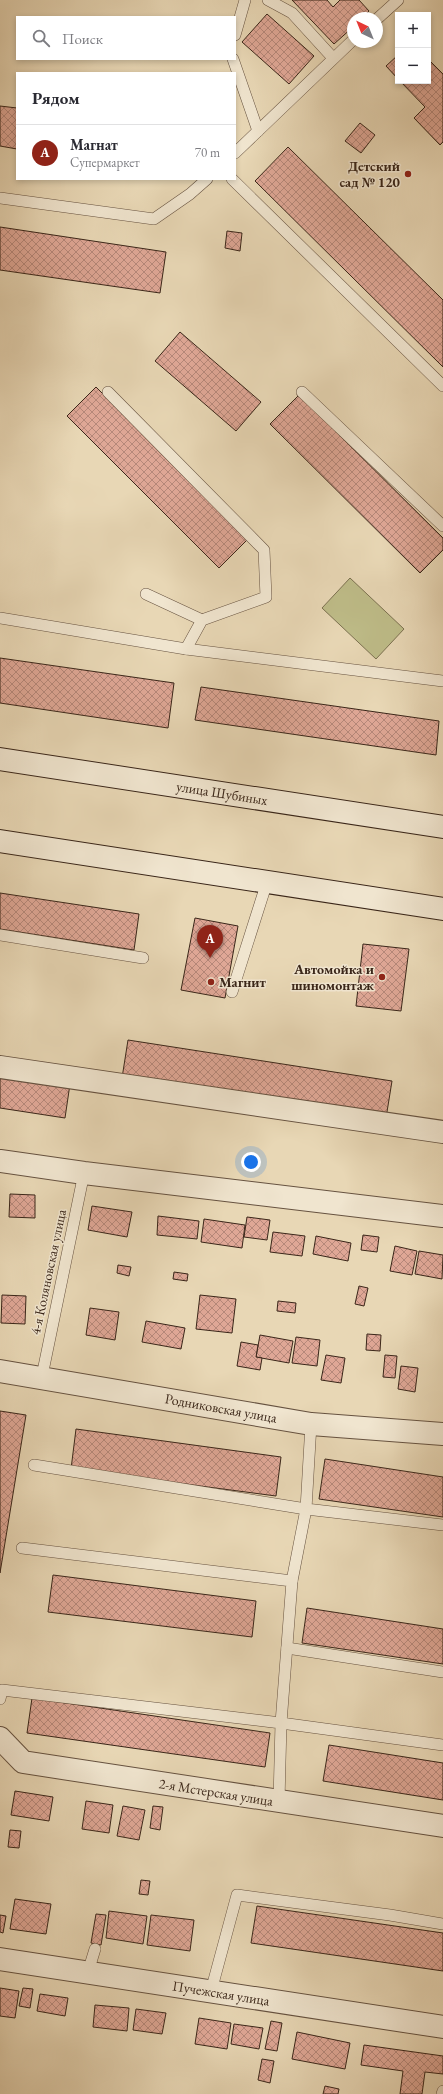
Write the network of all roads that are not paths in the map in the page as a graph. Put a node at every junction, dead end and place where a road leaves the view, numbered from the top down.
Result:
1 (245, 0) edge
2 (268, 0) edge
3 (398, 0) edge
4 (383, 14) edge
5 (236, 32) edge
6 (347, 45) edge
7 (333, 58) junction
8 (233, 60) edge
9 (258, 131) junction
10 (236, 152) edge
11 (206, 180) edge
12 (233, 180) edge
13 (0, 198) edge
14 (443, 386) edge
15 (108, 392) dead end
16 (302, 392) dead end
17 (443, 526) edge
18 (146, 594) dead end
19 (0, 618) edge
20 (202, 620) junction
21 (186, 648) junction
22 (443, 681) edge
23 (0, 759) edge
24 (443, 827) edge
25 (0, 841) edge
26 (267, 882) junction
27 (443, 909) edge
28 (0, 934) edge
29 (143, 958) dead end
30 (232, 992) dead end
31 (0, 1067) edge
32 (443, 1132) edge
33 (0, 1161) edge
34 (84, 1173) junction
35 (443, 1216) edge
36 (0, 1371) edge
37 (42, 1376) junction
38 (311, 1424) junction
39 (443, 1434) edge
40 (34, 1465) dead end
41 (306, 1509) junction
42 (443, 1525) edge
43 (22, 1548) dead end
44 (292, 1581) junction
45 (287, 1648) junction
46 (443, 1672) edge
47 (1, 1694) edge
48 (281, 1723) junction
49 (0, 1738) edge
50 (443, 1745) edge
51 (279, 1801) junction
52 (443, 1826) edge
53 (443, 1924) edge
54 (95, 1949) dead end
55 (0, 1959) edge
56 (88, 1972) junction
57 (211, 1991) junction
58 (443, 2027) edge
59 (443, 2091) edge
60 (442, 2094) edge

1 - 5 lane
2 - 7 lane
3 - 4 lane
6 - 7 lane
7 - 9 lane
8 - 9 lane
9 - 10 lane
11 - 13 lane
12 - 14 lane
15 - 20 lane
16 - 17 lane
18 - 20 lane
19 - 21 lane
20 - 21 lane
21 - 22 lane
23 - 24 street, улица Шубиных
25 - 26 street
26 - 27 street
26 - 30 lane
28 - 29 lane
31 - 32 street
33 - 34 street
34 - 35 street
34 - 37 lane, 4-я Коляновская улица
36 - 37 street, Родниковская улица
37 - 38 street, Родниковская улица
38 - 39 street, Родниковская улица
38 - 41 lane
40 - 41 lane
41 - 42 lane
41 - 44 lane
43 - 44 lane
44 - 45 lane
45 - 46 lane
45 - 48 lane
47 - 48 lane
48 - 50 lane
48 - 51 lane
49 - 51 street, 2-я Мстерская улица
51 - 52 street, 2-я Мстерская улица
53 - 57 lane
54 - 56 lane
55 - 56 street, Пучежская улица
56 - 57 street, Пучежская улица
57 - 58 street, Пучежская улица
59 - 60 lane

